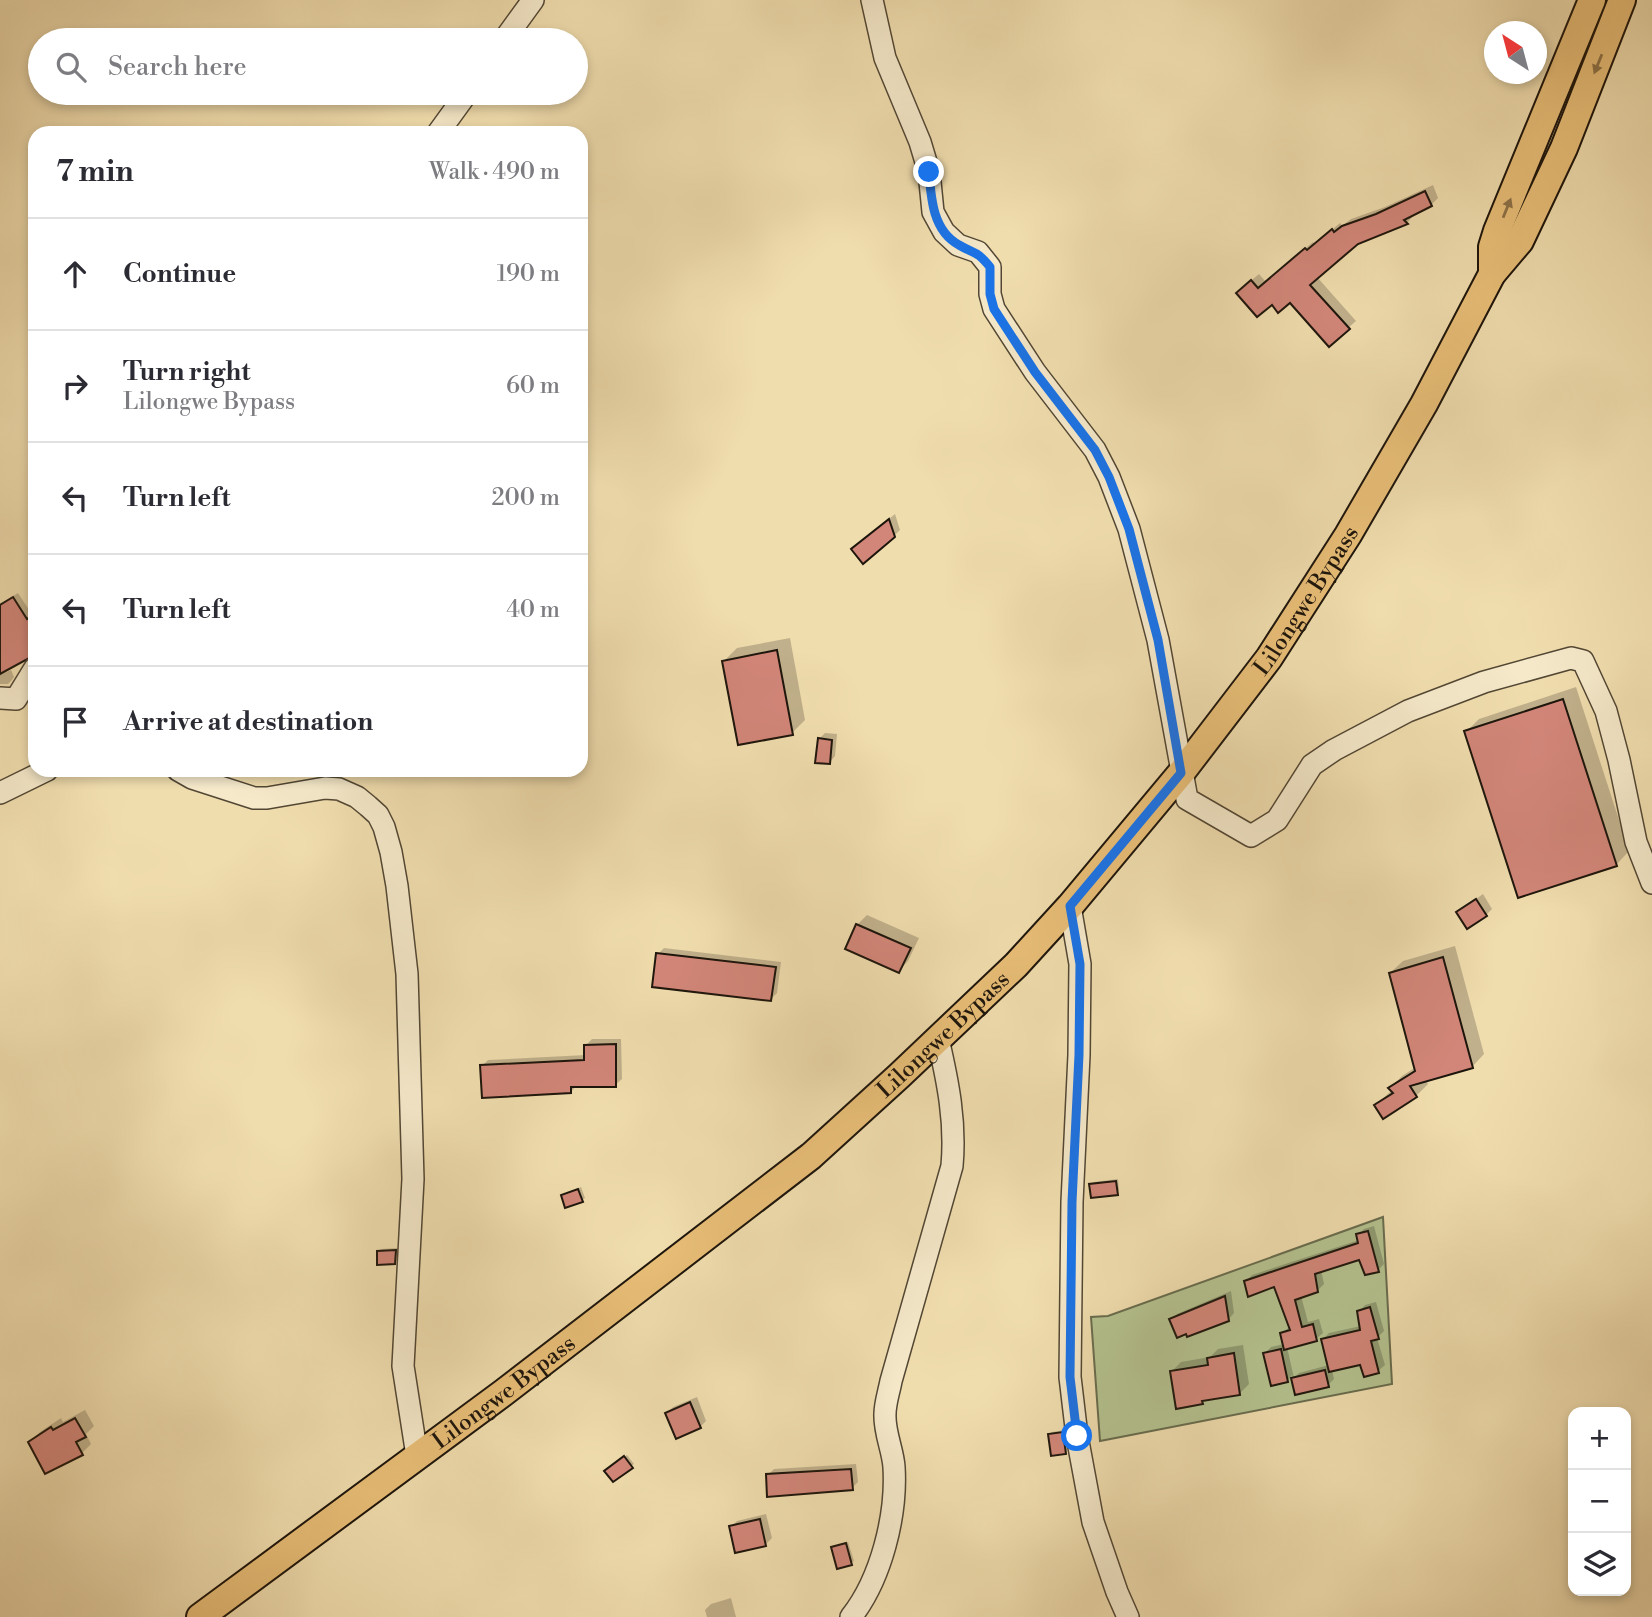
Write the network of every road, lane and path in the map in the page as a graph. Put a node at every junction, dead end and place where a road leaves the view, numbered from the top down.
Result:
1 (533, 0) edge
2 (872, 0) edge
3 (1592, 0) edge
4 (1622, 0) edge
5 (513, 28) edge
6 (458, 105) edge
7 (443, 126) edge
8 (1492, 274) junction
9 (28, 679) edge
10 (0, 698) edge
11 (1181, 773) junction
12 (33, 777) edge
13 (194, 777) edge
14 (0, 793) edge
15 (1652, 883) edge
16 (1070, 906) junction
17 (938, 1039) junction
18 (417, 1456) junction
19 (852, 1616) edge
20 (200, 1617) edge
21 (1128, 1617) edge

1 - 5 street
2 - 11 street
8 -> 3 main road, Lilongwe Bypass
4 -> 8 main road, Lilongwe Bypass
6 - 7 street
8 - 11 main road, Lilongwe Bypass
9 - 10 street
11 - 15 street
11 - 16 main road, Lilongwe Bypass
12 - 14 street
13 - 18 street
16 - 17 main road, Lilongwe Bypass
16 - 21 street
17 - 18 main road, Lilongwe Bypass
17 - 19 street
18 - 20 main road, Lilongwe Bypass

